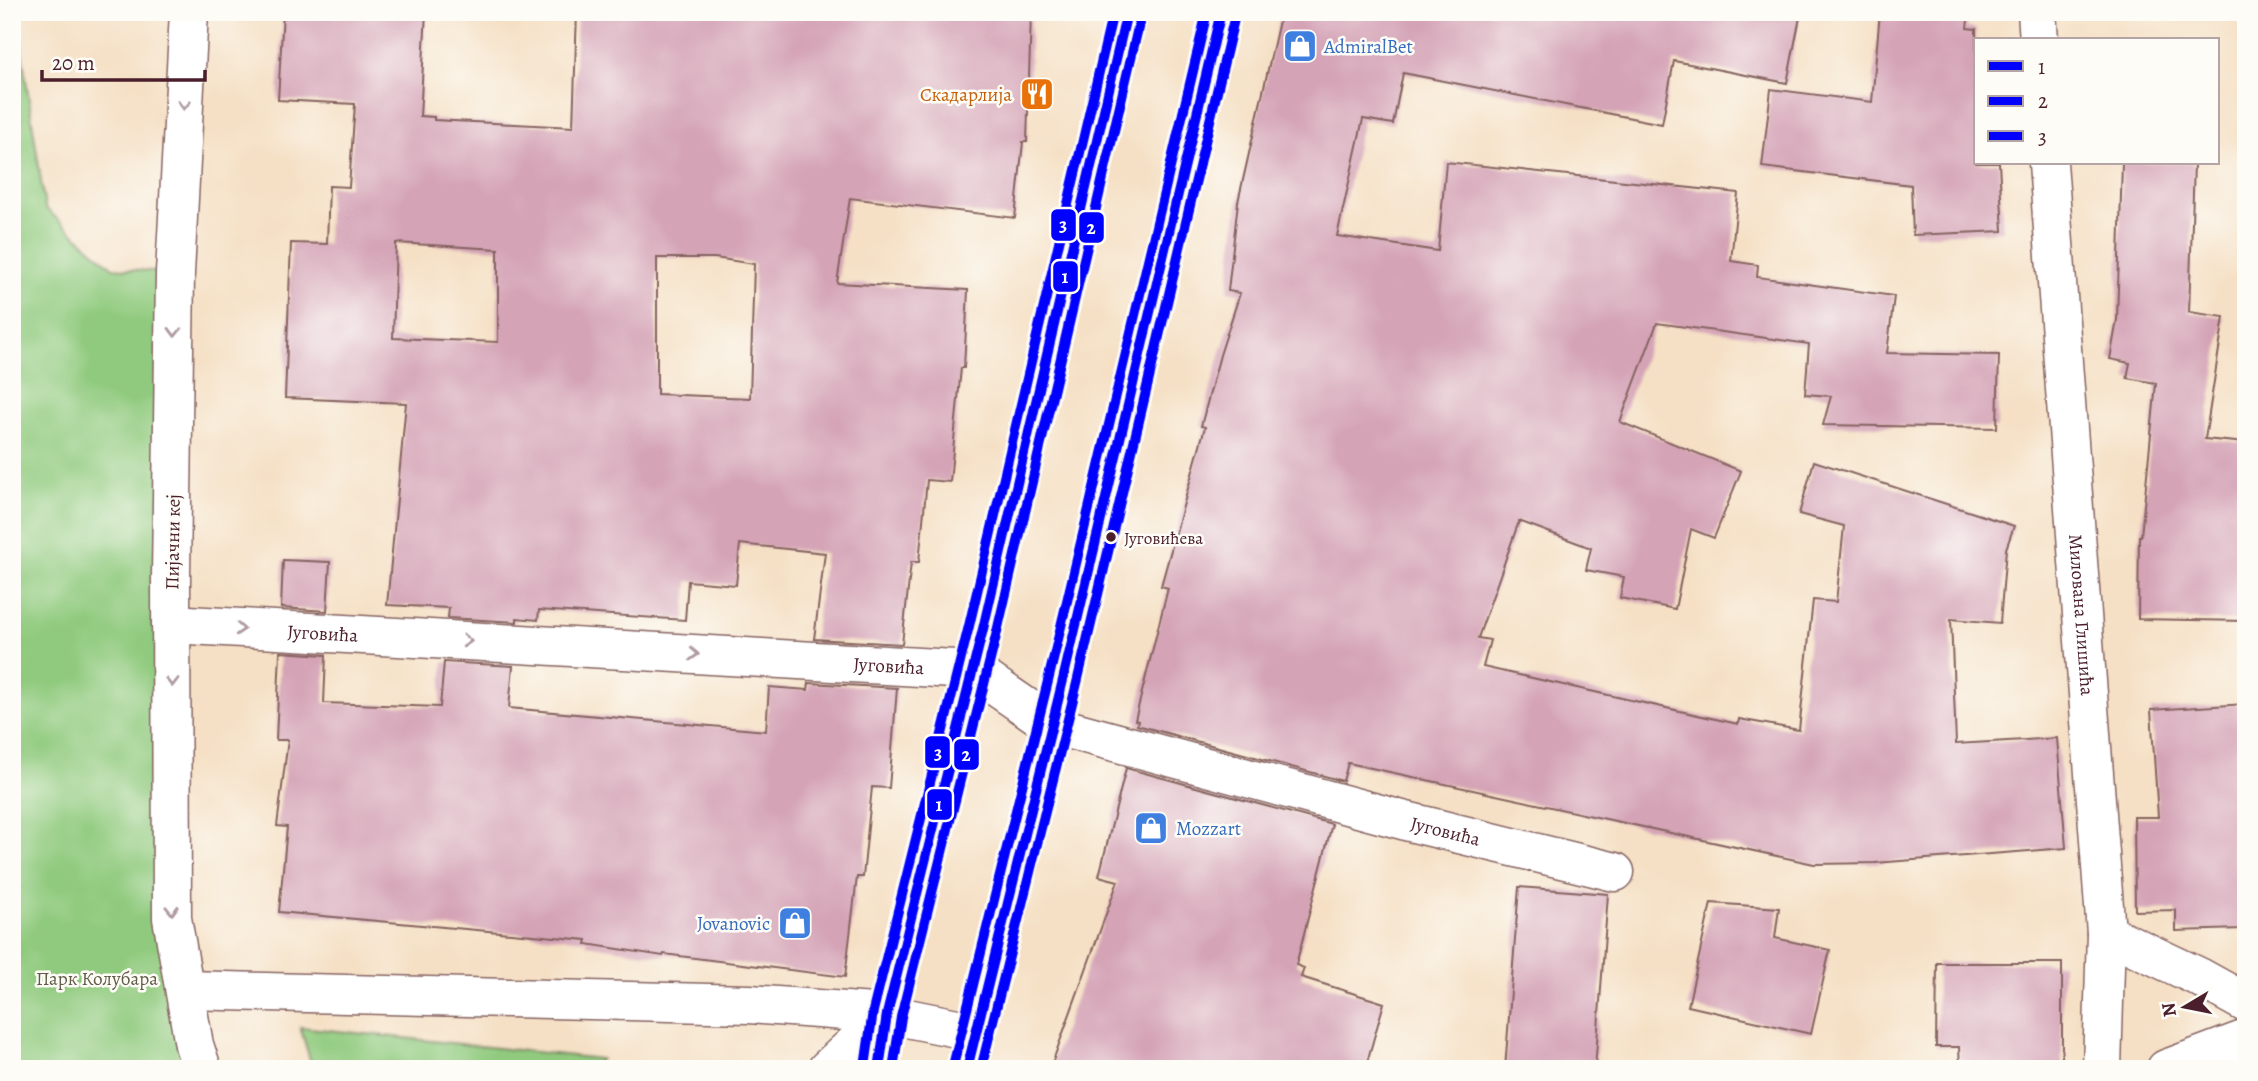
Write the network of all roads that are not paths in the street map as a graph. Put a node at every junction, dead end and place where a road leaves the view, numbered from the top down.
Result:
1 (188, 12) edge
2 (1127, 12) edge
3 (1221, 12) edge
4 (2037, 12) edge
5 (2039, 38) edge
6 (2048, 164) edge
7 (172, 624) junction
8 (972, 670) junction
9 (1052, 725) junction
10 (1615, 872) dead end
11 (2106, 933) junction
12 (185, 990) junction
13 (2246, 1003) edge
14 (887, 1014) junction
15 (977, 1032) junction
16 (2246, 1040) edge
17 (202, 1069) edge
18 (827, 1069) edge
19 (879, 1069) edge
20 (967, 1069) edge
21 (2102, 1069) edge
22 (2166, 1069) edge

1 -> 7 street, Пијачни кеј
2 - 8 street
3 - 9 street
4 - 5 street
6 - 11 street, Милована Глишића
7 -> 8 street, Југовића
7 -> 12 street, Пијачни кеј
8 - 9 street, Југовића
8 - 14 street
9 - 10 street, Југовића
9 - 15 street
11 - 13 street
11 - 21 street, Милована Глишића
12 - 14 street
12 - 17 street, Пијачни кеј
14 - 15 street
14 - 18 street
14 - 19 street
15 - 20 street
16 - 22 street

